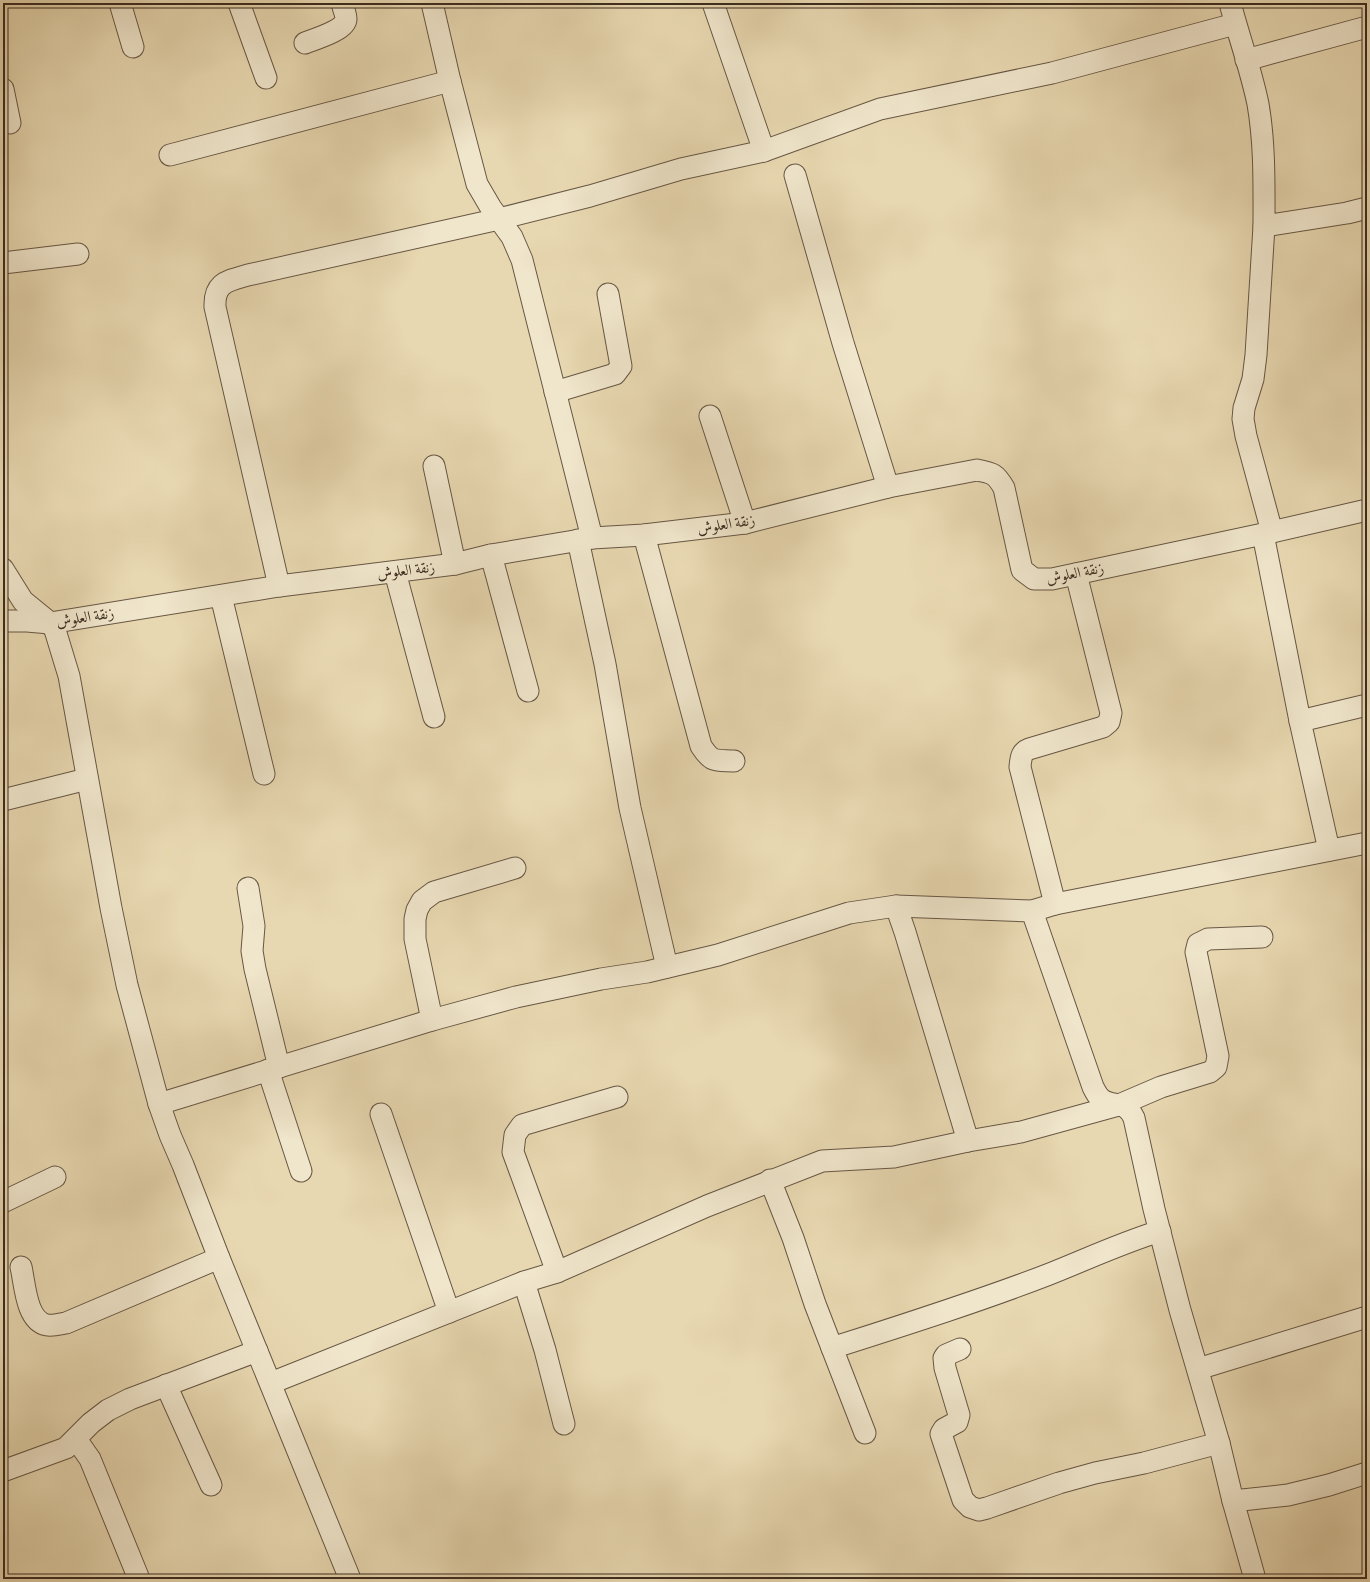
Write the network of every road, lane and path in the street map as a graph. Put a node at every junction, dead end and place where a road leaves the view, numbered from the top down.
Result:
1 (120, 3) edge
2 (239, 3) edge
3 (342, 3) edge
4 (432, 3) edge
5 (713, 3) edge
6 (1230, 3) edge
7 (1235, 24) junction
8 (1367, 27) edge
9 (305, 43) dead end
10 (133, 47) dead end
11 (1246, 60) junction
12 (266, 78) dead end
13 (450, 81) junction
14 (3, 89) edge
15 (10, 123) dead end
16 (764, 151) junction
17 (170, 155) dead end
18 (795, 175) dead end
19 (1367, 208) edge
20 (499, 219) junction
21 (1264, 226) junction
22 (78, 254) dead end
23 (3, 263) edge
24 (608, 294) dead end
25 (555, 392) junction
26 (710, 416) dead end
27 (434, 466) dead end
28 (888, 487) junction
29 (1367, 510) edge
30 (745, 523) junction
31 (1267, 533) junction
32 (644, 535) junction
33 (585, 539) junction
34 (491, 555) junction
35 (456, 564) junction
36 (3, 568) edge
37 (395, 572) junction
38 (1076, 574) junction
39 (280, 586) junction
40 (221, 596) junction
41 (3, 621) edge
42 (50, 623) junction
43 (528, 691) dead end
44 (1367, 705) edge
45 (434, 718) dead end
46 (1300, 721) junction
47 (734, 761) dead end
48 (264, 774) dead end
49 (87, 779) junction
50 (3, 800) edge
51 (1367, 843) edge
52 (1329, 850) junction
53 (515, 868) dead end
54 (248, 888) dead end
55 (1055, 904) junction
56 (896, 906) junction
57 (1032, 911) junction
58 (1262, 937) dead end
59 (667, 967) junction
60 (432, 1020) junction
61 (273, 1068) junction
62 (617, 1097) dead end
63 (159, 1104) junction
64 (1119, 1105) junction
65 (381, 1114) dead end
66 (968, 1141) junction
67 (301, 1171) dead end
68 (55, 1178) dead end
69 (770, 1180) junction
70 (3, 1202) edge
71 (1160, 1231) junction
72 (219, 1258) junction
73 (21, 1267) dead end
74 (557, 1272) junction
75 (524, 1282) junction
76 (449, 1312) junction
77 (1367, 1317) edge
78 (832, 1348) junction
79 (960, 1349) dead end
80 (257, 1352) junction
81 (1198, 1369) junction
82 (271, 1383) junction
83 (166, 1385) junction
84 (564, 1424) dead end
85 (865, 1433) dead end
86 (76, 1439) junction
87 (1219, 1443) junction
88 (3, 1471) edge
89 (1367, 1473) edge
90 (211, 1485) dead end
91 (1233, 1501) junction
92 (139, 1579) edge
93 (350, 1579) edge
94 (1255, 1579) edge

1 - 10 street
2 - 12 street
3 - 9 street
4 - 13 street
5 - 16 street
6 - 7 street
7 - 11 street
7 - 16 street
8 - 11 street
11 - 21 street
13 - 17 street
13 - 20 street
14 - 15 street
16 - 20 street
18 - 28 street
19 - 21 street
20 - 25 street
20 - 39 street
21 - 31 street
22 - 23 street
24 - 25 street
25 - 33 street
26 - 30 street
27 - 35 street
28 - 30 street, زنقة العلوش
28 - 38 street, زنقة العلوش
29 - 31 street, زنقة العلوش
30 - 32 street, زنقة العلوش
31 - 38 street, زنقة العلوش
31 - 46 street
32 - 33 street, زنقة العلوش
32 - 47 street
33 - 34 street, زنقة العلوش
33 - 59 street
34 - 35 street, زنقة العلوش
34 - 43 street
35 - 37 street, زنقة العلوش
36 - 42 street
37 - 39 street, زنقة العلوش
37 - 45 street
38 - 55 street
39 - 40 street, زنقة العلوش
40 - 42 street, زنقة العلوش
40 - 48 street
41 - 42 street, زنقة العلوش
42 - 49 street
44 - 46 street
46 - 52 street
49 - 50 street
49 - 63 street
51 - 52 street
52 - 55 street
53 - 60 street
54 - 61 street
55 - 57 street
56 - 57 street
56 - 59 street
56 - 66 street
57 - 64 street
58 - 64 street
59 - 60 street
60 - 61 street
61 - 63 street
61 - 67 street
62 - 74 street
63 - 72 street
64 - 66 street
64 - 71 street
65 - 76 street
66 - 69 street
68 - 70 street
69 - 74 street
69 - 78 street
71 - 78 street
71 - 81 street
72 - 73 street
72 - 80 street
74 - 75 street
75 - 76 street
75 - 84 street
76 - 82 street
77 - 81 street
78 - 85 street
79 - 87 street
80 - 82 street
80 - 83 street
81 - 87 street
82 - 93 street
83 - 86 street
83 - 90 street
86 - 88 street
86 - 92 street
87 - 91 street
89 - 91 street
91 - 94 street

